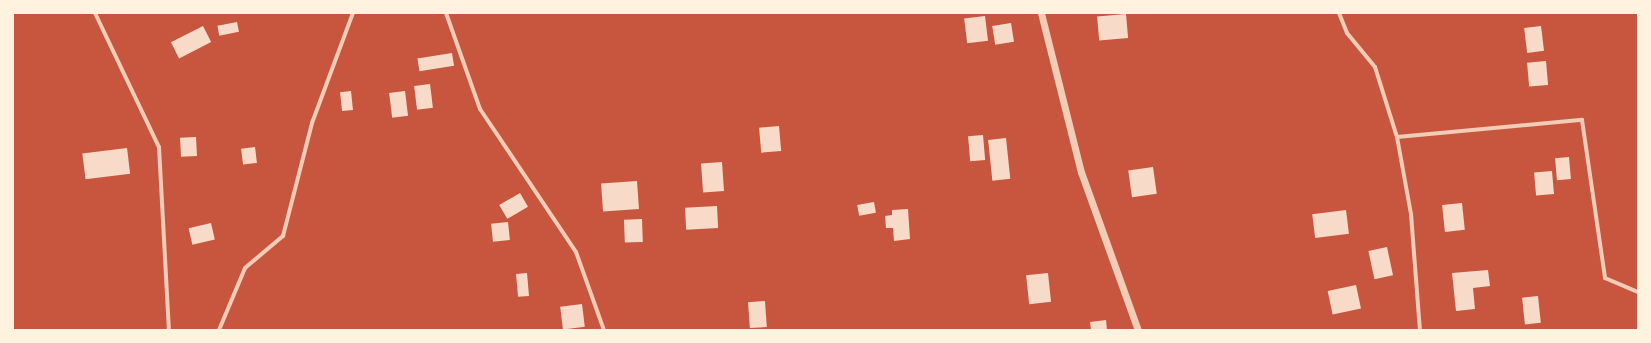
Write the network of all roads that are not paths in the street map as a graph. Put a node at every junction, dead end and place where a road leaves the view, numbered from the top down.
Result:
1 (95, 13) edge
2 (353, 13) edge
3 (446, 13) edge
4 (1041, 13) edge
5 (1339, 13) edge
6 (1397, 138) junction
7 (1638, 292) edge
8 (169, 330) edge
9 (219, 330) edge
10 (604, 330) edge
11 (1138, 330) edge
12 (1420, 330) edge

1 - 8 street
2 - 9 street
3 - 10 street
4 - 11 street
5 - 6 street
6 - 7 street
6 - 12 street

